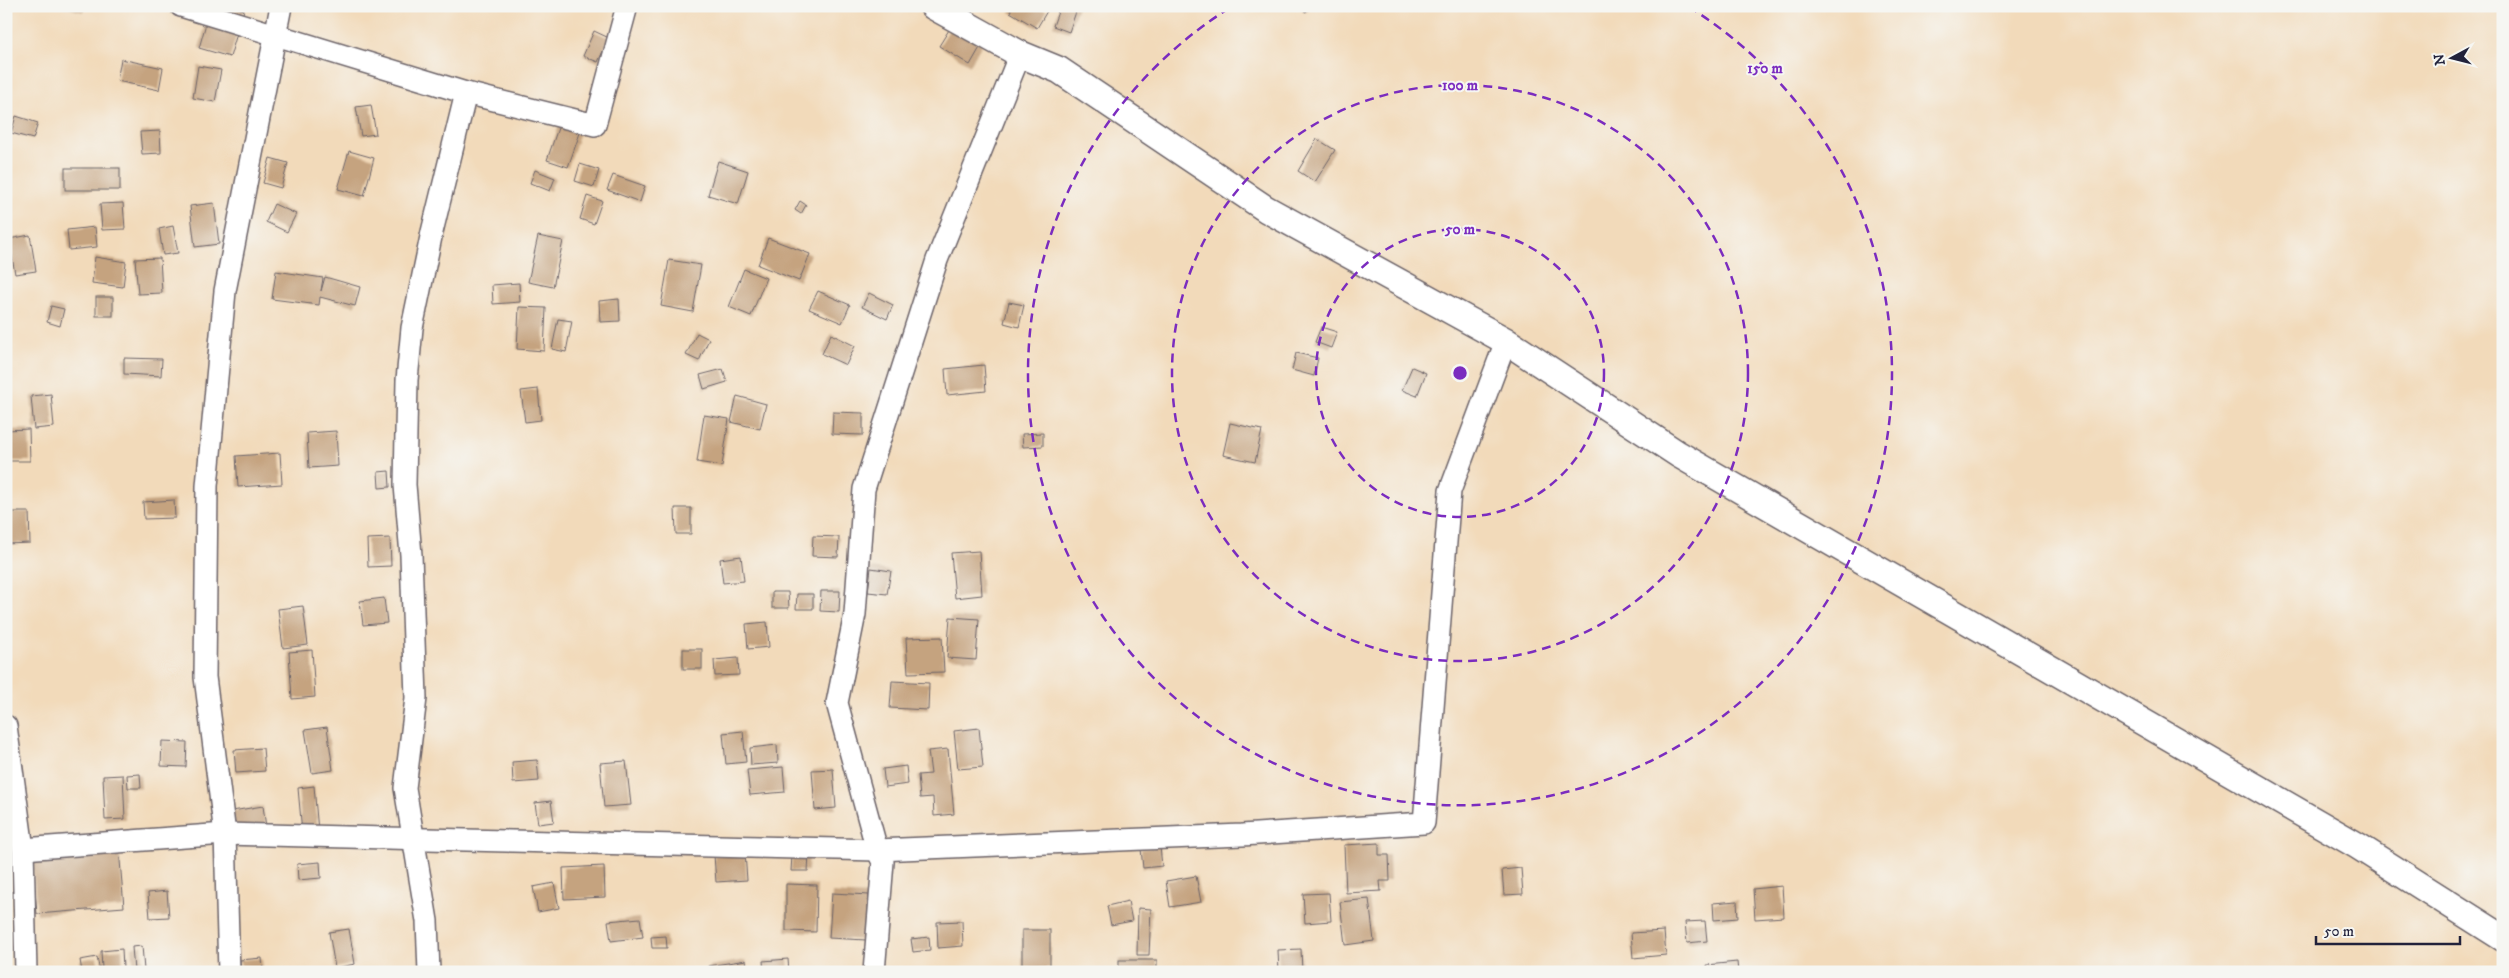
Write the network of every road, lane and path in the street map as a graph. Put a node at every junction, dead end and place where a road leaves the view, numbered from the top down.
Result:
1 (182, 6) edge
2 (281, 6) edge
3 (627, 6) edge
4 (933, 6) edge
5 (274, 34) junction
6 (1020, 54) junction
7 (466, 94) junction
8 (1506, 341) junction
9 (6, 726) edge
10 (225, 834) junction
11 (414, 839) junction
12 (23, 849) junction
13 (877, 850) junction
14 (2503, 938) edge
15 (26, 972) edge
16 (228, 972) edge
17 (429, 972) edge
18 (874, 972) edge

1 - 5 street
2 - 5 street
3 - 7 street
4 - 6 street
5 - 7 street
5 - 10 street
6 - 8 street
6 - 13 street
7 - 11 street
8 - 13 street
8 - 14 street
9 - 12 street
10 - 11 street
10 - 12 street
10 - 16 street
11 - 13 street
11 - 17 street
12 - 15 street
13 - 18 street

